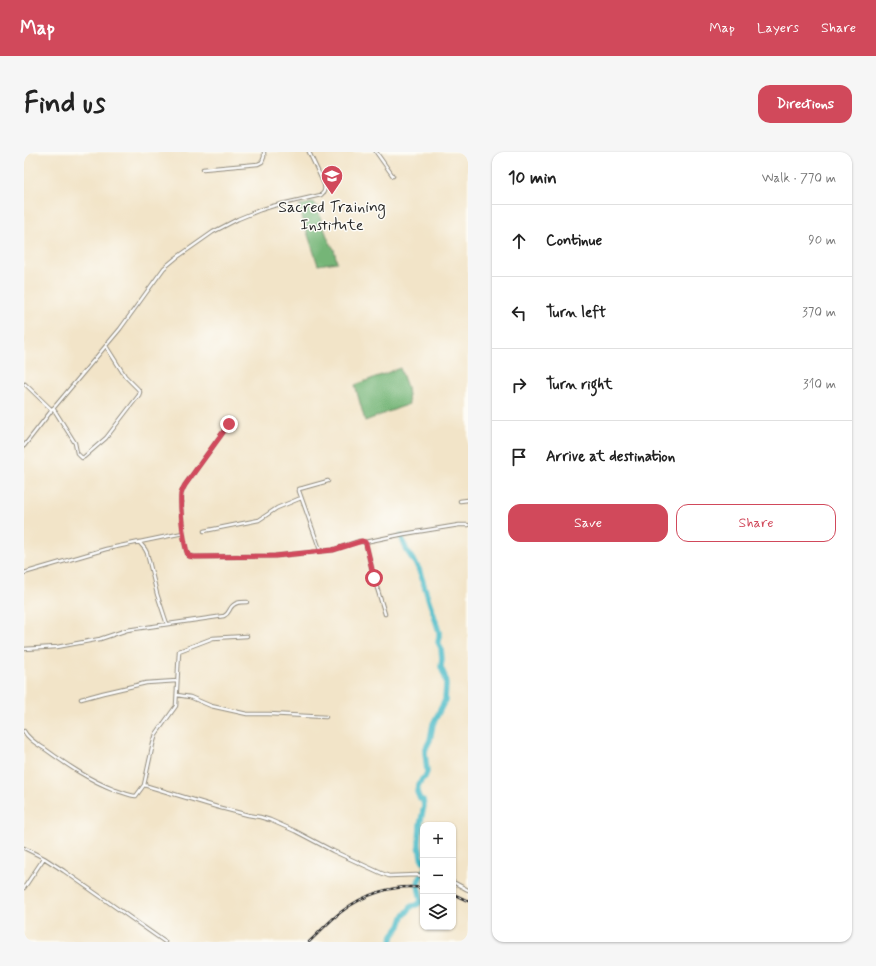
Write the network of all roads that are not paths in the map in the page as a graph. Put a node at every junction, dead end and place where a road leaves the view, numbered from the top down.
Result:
1 (264, 152) edge
2 (309, 152) edge
3 (376, 152) edge
4 (203, 169) dead end
5 (393, 176) dead end
6 (106, 346) junction
7 (25, 384) edge
8 (52, 409) junction
9 (229, 424) dead end
10 (24, 446) edge
11 (328, 481) dead end
12 (301, 498) junction
13 (468, 500) edge
14 (460, 501) dead end
15 (468, 525) edge
16 (204, 531) dead end
17 (183, 533) junction
18 (139, 542) junction
19 (365, 542) junction
20 (320, 550) junction
21 (24, 574) edge
22 (248, 602) dead end
23 (385, 614) dead end
24 (167, 624) junction
25 (247, 636) dead end
26 (24, 649) edge
27 (177, 681) junction
28 (177, 695) junction
29 (81, 699) dead end
30 (326, 717) dead end
31 (24, 731) edge
32 (144, 785) junction
33 (24, 848) edge
34 (44, 858) junction
35 (420, 876) edge
36 (456, 883) edge
37 (24, 888) edge
38 (468, 890) edge
39 (165, 942) edge

1 - 4 street
2 - 6 street
3 - 5 street
6 - 8 street
6 - 8 street
7 - 8 street
8 - 10 street
9 - 17 street
11 - 12 street
12 - 16 street
12 - 20 street
13 - 14 street
15 - 19 street
17 - 18 street
17 - 20 street
18 - 21 street
18 - 24 street
19 - 20 street
19 - 23 street
22 - 24 street
24 - 26 street
25 - 27 street
27 - 28 street
27 - 29 street
28 - 30 street
28 - 32 street
31 - 32 street
32 - 35 street
33 - 34 street
34 - 37 street
34 - 39 street
36 - 38 street

